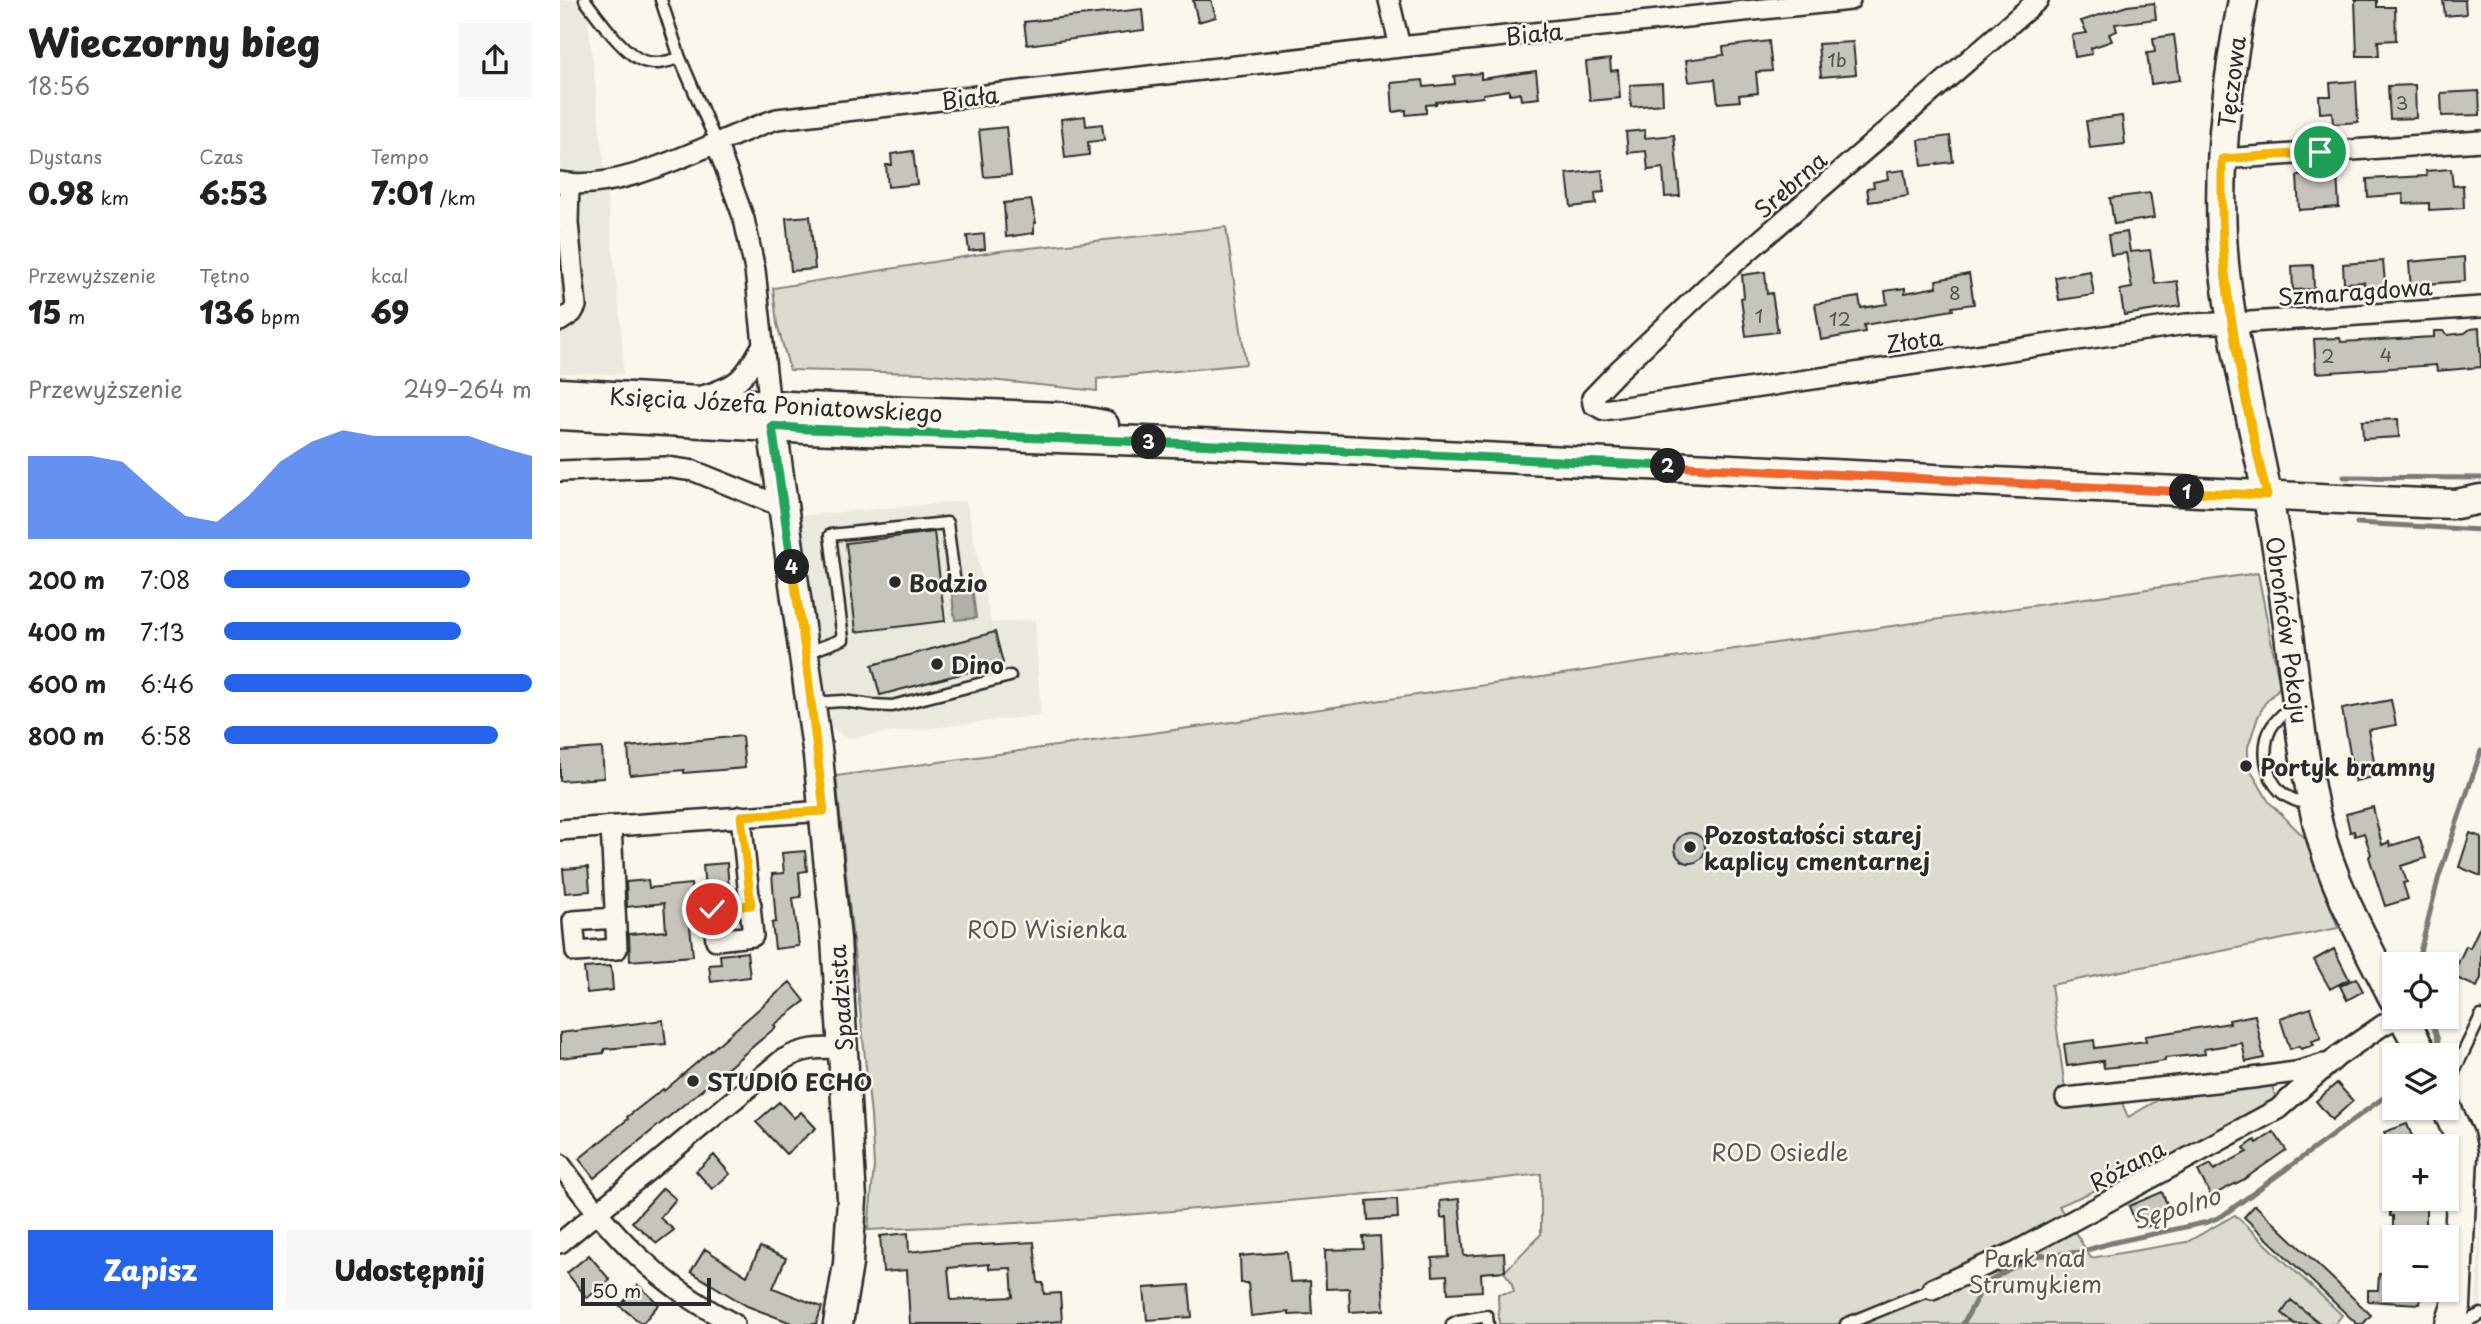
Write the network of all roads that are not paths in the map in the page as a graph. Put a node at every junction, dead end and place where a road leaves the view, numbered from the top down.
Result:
1 (585, 0) edge
2 (661, 0) edge
3 (1389, 0) edge
4 (1850, 0) edge
5 (2038, 0) edge
6 (2243, 0) edge
7 (1400, 47) junction
8 (680, 58) junction
9 (2481, 141) edge
10 (716, 142) junction
11 (2222, 159) junction
12 (565, 183) edge
13 (2481, 307) edge
14 (560, 321) edge
15 (2232, 323) junction
16 (762, 346) junction
17 (560, 393) edge
18 (690, 399) junction
19 (1604, 410) joint
20 (560, 415) edge
21 (771, 416) junction
22 (560, 471) edge
23 (2267, 495) junction
24 (2473, 506) edge
25 (783, 507) junction
26 (954, 577) dead end
27 (805, 650) junction
28 (1010, 676) dead end
29 (2297, 701) junction
30 (812, 703) junction
31 (2314, 806) junction
32 (824, 811) junction
33 (741, 816) junction
34 (611, 826) junction
35 (560, 830) edge
36 (751, 905) dead end
37 (615, 918) dead end
38 (2382, 974) edge
39 (2481, 1016) edge
40 (2382, 1026) edge
41 (844, 1049) junction
42 (2459, 1061) edge
43 (2332, 1062) junction
44 (2066, 1098) dead end
45 (2452, 1120) edge
46 (560, 1164) edge
47 (596, 1213) junction
48 (560, 1243) edge
49 (1932, 1289) joint
50 (2459, 1318) edge
51 (733, 1324) edge
52 (838, 1324) edge
53 (1452, 1324) edge
54 (1488, 1324) edge
55 (1846, 1324) edge

1 - 8 lane
2 - 8 lane
3 - 7 street
4 - 7 street, Biała
5 - 19 street, Srebrna
6 - 11 street, Tęczowa
7 - 10 street, Biała
8 - 10 lane
9 - 11 street
10 - 12 street, Biała
10 - 16 street
11 - 15 street, Tęczowa
12 - 14 street
13 - 15 street, Szmaragdowa
15 - 19 street, Złota
15 - 23 street, Tęczowa
16 - 18 street
16 - 21 street
17 - 18 street, Księcia Józefa Poniatowskiego
18 - 21 street, Księcia Józefa Poniatowskiego
20 - 21 street, Księcia Józefa Poniatowskiego
21 - 23 street, Księcia Józefa Poniatowskiego
21 - 25 street
22 - 25 street
23 - 24 street, Księcia Józefa Poniatowskiego
23 - 29 street, Obrońców Pokoju
25 - 27 street
26 - 27 lane
27 - 30 street
28 - 30 lane
29 - 31 street, Obrońców Pokoju
29 - 31 lane
30 - 32 street, Spadzista
31 - 38 street, Obrońców Pokoju
32 - 33 street
32 - 41 street, Spadzista
33 - 34 street
33 - 36 street
34 - 35 street
34 - 37 street
39 - 42 lane
40 - 43 street, Różana
41 - 47 street
41 - 52 street, Spadzista
43 - 44 street, Różana
43 - 49 street, Różana
45 - 50 street
46 - 47 street
47 - 48 street
47 - 51 street
49 - 55 lane
53 - 54 lane

